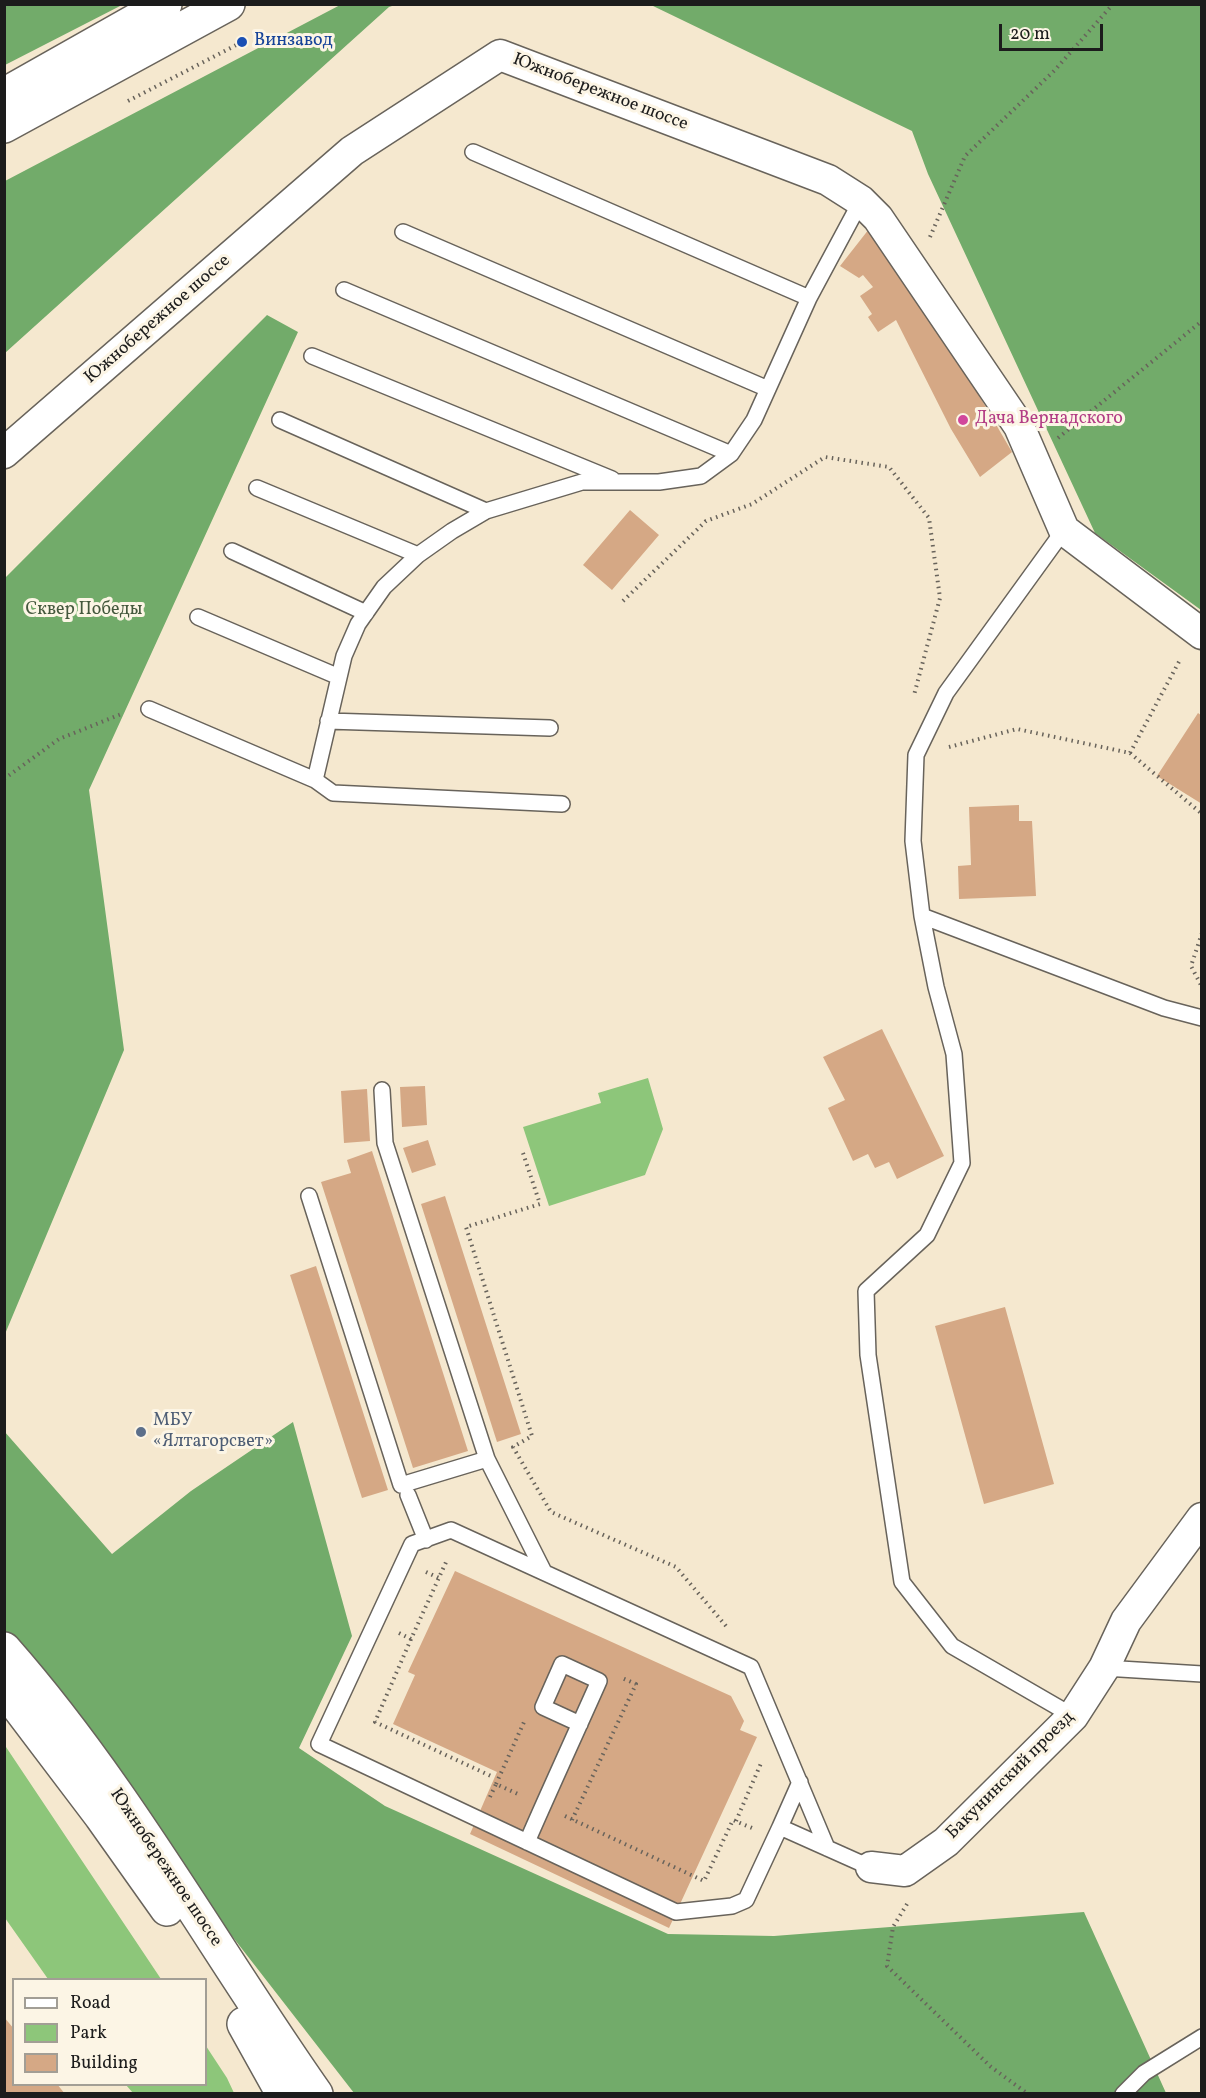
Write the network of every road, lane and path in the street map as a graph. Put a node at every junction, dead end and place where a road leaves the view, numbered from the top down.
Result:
1 (165, 4) edge
2 (228, 4) edge
3 (1113, 4) edge
4 (4, 95) edge
5 (4, 126) edge
6 (473, 152) dead end
7 (861, 201) junction
8 (403, 232) dead end
9 (913, 270) junction
10 (344, 290) dead end
11 (809, 298) junction
12 (1202, 321) edge
13 (312, 356) dead end
14 (768, 389) junction
15 (280, 420) dead end
16 (4, 453) edge
17 (731, 454) junction
18 (1033, 459) junction
19 (620, 482) junction
20 (257, 488) dead end
21 (486, 511) junction
22 (1064, 530) junction
23 (232, 551) dead end
24 (418, 555) junction
25 (623, 601) dead end
26 (366, 613) junction
27 (198, 618) dead end
28 (1199, 633) edge
29 (339, 677) junction
30 (149, 708) dead end
31 (132, 710) dead end
32 (328, 721) junction
33 (550, 728) dead end
34 (928, 731) junction
35 (1131, 753) junction
36 (916, 755) junction
37 (4, 778) edge
38 (315, 780) junction
39 (562, 804) dead end
40 (1202, 814) edge
41 (922, 916) junction
42 (1202, 933) edge
43 (1202, 987) edge
44 (1202, 1018) edge
45 (382, 1090) dead end
46 (523, 1153) dead end
47 (309, 1196) dead end
48 (487, 1459) junction
49 (408, 1495) dead end
50 (1202, 1518) edge
51 (459, 1534) junction
52 (426, 1540) junction
53 (544, 1572) junction
54 (392, 1630) dead end
55 (411, 1639) junction
56 (4, 1649) edge
57 (751, 1667) junction
58 (1104, 1668) junction
59 (1202, 1674) edge
60 (4, 1688) edge
61 (1073, 1716) junction
62 (580, 1724) dead end
63 (763, 1760) dead end
64 (491, 1776) dead end
65 (800, 1782) junction
66 (489, 1800) dead end
67 (543, 1806) junction
68 (780, 1827) junction
69 (526, 1842) junction
70 (827, 1848) junction
71 (868, 1866) joint
72 (910, 1899) dead end
73 (1202, 2037) edge
74 (283, 2094) edge
75 (316, 2094) edge
76 (1028, 2094) edge
77 (1123, 2094) edge

1 - 4 highway
2 - 5 highway
3 - 9 path
6 - 11 lane
7 - 9 street, Южнобережное шоссе
7 - 11 lane
7 - 16 street, Южнобережное шоссе
8 - 14 lane
9 - 18 street, Южнобережное шоссе
10 - 17 lane
11 - 14 lane
12 - 18 path
13 - 19 lane
14 - 17 lane
15 - 21 lane
17 - 19 lane
18 - 22 street, Южнобережное шоссе
19 - 21 lane
20 - 24 lane
21 - 24 lane
22 - 28 street
22 - 34 lane
23 - 26 lane
24 - 26 lane
25 - 34 path
26 - 29 lane
27 - 29 lane
28 - 35 path
29 - 32 lane
30 - 38 lane
31 - 37 path
32 - 33 lane
32 - 38 lane
34 - 36 lane
35 - 36 path
35 - 40 path
36 - 41 lane
38 - 39 lane
41 - 44 lane
41 - 61 lane
42 - 43 path
45 - 48 lane
46 - 57 path
47 - 48 lane
48 - 53 lane
49 - 52 lane
50 - 58 street, Бакунинский проезд
51 - 52 lane
51 - 53 lane
51 - 55 path
52 - 69 lane
53 - 57 lane
54 - 55 path
55 - 64 path
56 - 75 highway, Южнобережное шоссе
57 - 65 lane
58 - 59 lane
58 - 61 street, Бакунинский проезд
60 - 74 highway, Южнобережное шоссе
61 - 71 street, Бакунинский проезд
62 - 67 lane
63 - 67 path
65 - 68 lane
65 - 70 lane
66 - 67 path
67 - 69 lane
68 - 69 lane
68 - 70 lane
70 - 71 lane
72 - 76 path
73 - 77 lane

